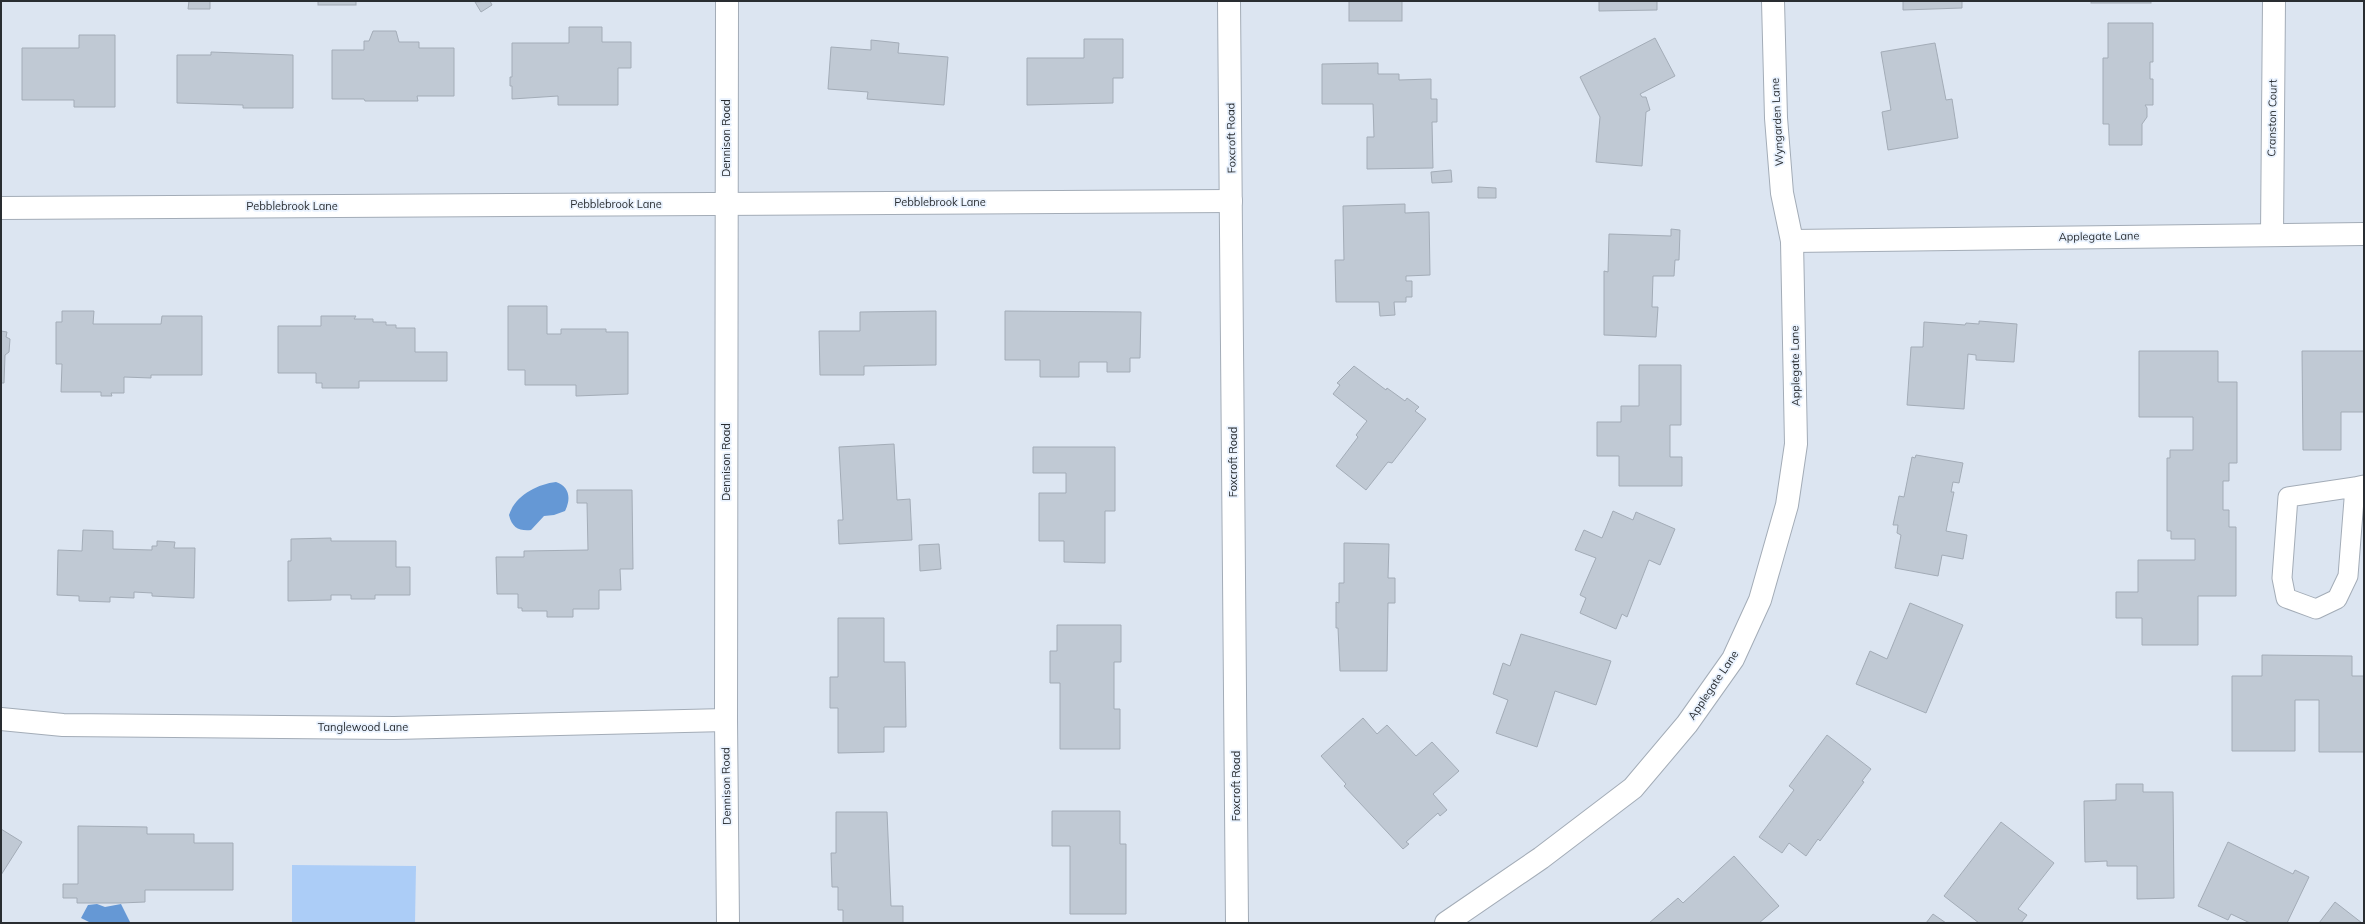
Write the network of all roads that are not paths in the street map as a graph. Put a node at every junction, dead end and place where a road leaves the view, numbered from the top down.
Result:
1 (727, 1) edge
2 (1229, 1) edge
3 (1773, 1) edge
4 (2274, 1) edge
5 (1231, 201) junction
6 (726, 203) junction
7 (1, 208) edge
8 (2272, 234) junction
9 (2364, 234) edge
10 (1792, 241) junction
11 (2360, 486) edge
12 (1, 718) edge
13 (726, 720) junction
14 (728, 923) edge
15 (1237, 923) edge
16 (1446, 923) edge

1 - 6 street, Dennison Road
2 - 5 street, Foxcroft Road
3 - 10 street, Wyngarden Lane
4 - 8 street, Cranston Court
5 - 6 street, Pebblebrook Lane
5 - 15 street, Foxcroft Road
6 - 7 street, Pebblebrook Lane
6 - 13 street, Dennison Road
8 - 9 street, Applegate Lane
8 - 10 street, Applegate Lane
10 - 16 street, Applegate Lane
11 - 11 lane
12 - 13 street, Tanglewood Lane
13 - 14 street, Dennison Road

